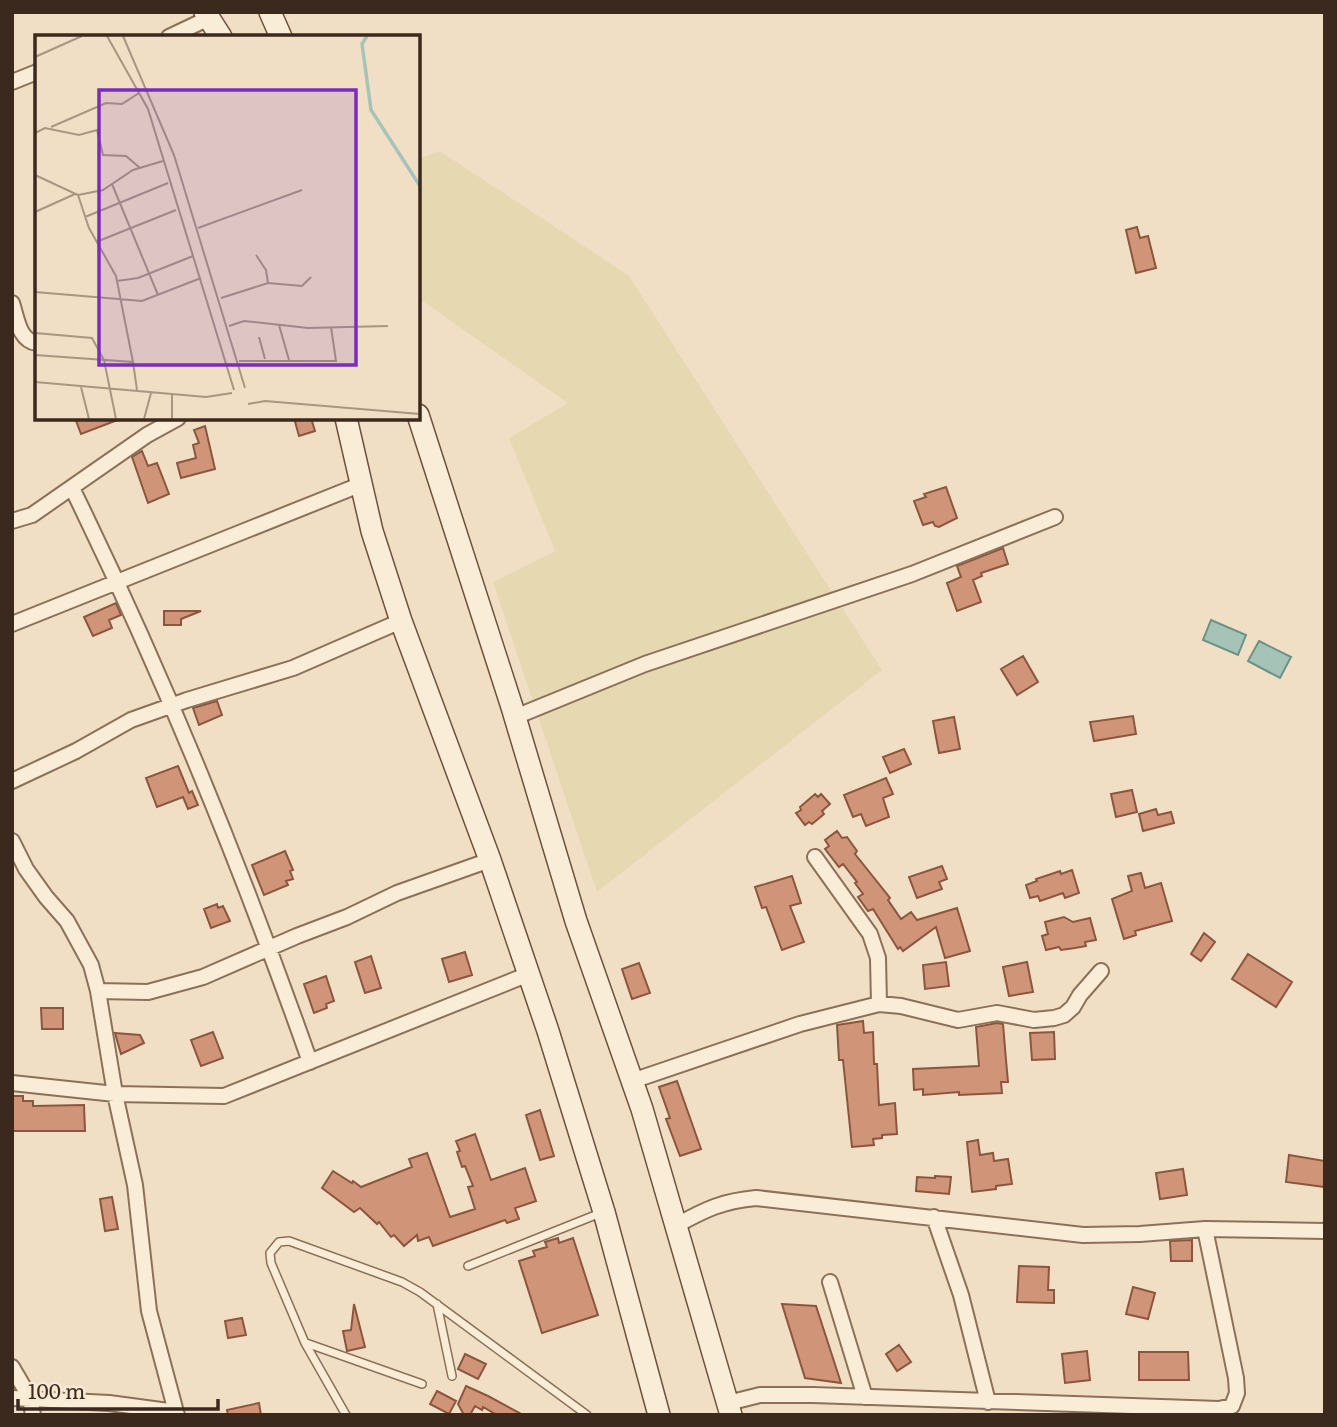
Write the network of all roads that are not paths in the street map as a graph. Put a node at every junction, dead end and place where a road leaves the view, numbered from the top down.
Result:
1 (270, 12) edge
2 (207, 15) edge
3 (172, 35) edge
4 (220, 35) edge
5 (280, 35) edge
6 (35, 73) edge
7 (12, 82) edge
8 (12, 303) edge
9 (35, 343) edge
10 (174, 420) edge
11 (346, 420) edge
12 (420, 420) edge
13 (362, 484) junction
14 (72, 488) junction
15 (1055, 517) dead end
16 (12, 521) edge
17 (118, 582) junction
18 (401, 621) junction
19 (12, 624) edge
20 (172, 706) junction
21 (515, 717) junction
22 (12, 780) edge
23 (12, 841) edge
24 (815, 857) dead end
25 (490, 860) junction
26 (270, 947) junction
27 (1101, 971) dead end
28 (529, 974) junction
29 (98, 991) junction
30 (879, 1003) junction
31 (310, 1062) junction
32 (632, 1081) junction
33 (12, 1083) edge
34 (115, 1094) junction
35 (604, 1212) junction
36 (934, 1217) junction
37 (677, 1225) junction
38 (1205, 1229) junction
39 (1325, 1231) edge
40 (468, 1266) dead end
41 (830, 1282) dead end
42 (437, 1303) junction
43 (305, 1343) junction
44 (12, 1367) edge
45 (452, 1376) dead end
46 (422, 1384) dead end
47 (865, 1397) junction
48 (12, 1398) edge
49 (30, 1398) junction
50 (988, 1402) junction
51 (730, 1409) edge
52 (176, 1413) edge
53 (33, 1415) edge
54 (346, 1415) edge
55 (587, 1415) edge
56 (659, 1415) edge

1 - 5 street
2 - 3 street
2 - 4 street
6 - 7 street
8 - 9 street
10 - 14 street
11 - 13 street
12 - 21 street
13 - 17 street
13 - 18 street
14 - 16 street
14 - 17 street
15 - 21 street
17 - 19 street
17 - 20 street
18 - 20 street
18 - 25 street
20 - 22 street
20 - 26 street
21 - 32 street
23 - 29 street
24 - 30 street
25 - 26 street
25 - 28 street
26 - 29 street
26 - 31 street
27 - 30 street
28 - 31 street
28 - 35 street
29 - 34 street
30 - 32 street
31 - 34 street
32 - 37 street
33 - 34 street
34 - 52 street
35 - 40 lane
35 - 56 street
36 - 37 street
36 - 38 street
36 - 50 street
37 - 51 street
38 - 39 street
38 - 50 street
41 - 47 street
42 - 43 lane
42 - 45 lane
42 - 55 lane
43 - 46 lane
43 - 54 lane
44 - 49 street
47 - 50 street
47 - 51 street
48 - 49 street
49 - 52 street
49 - 53 street

